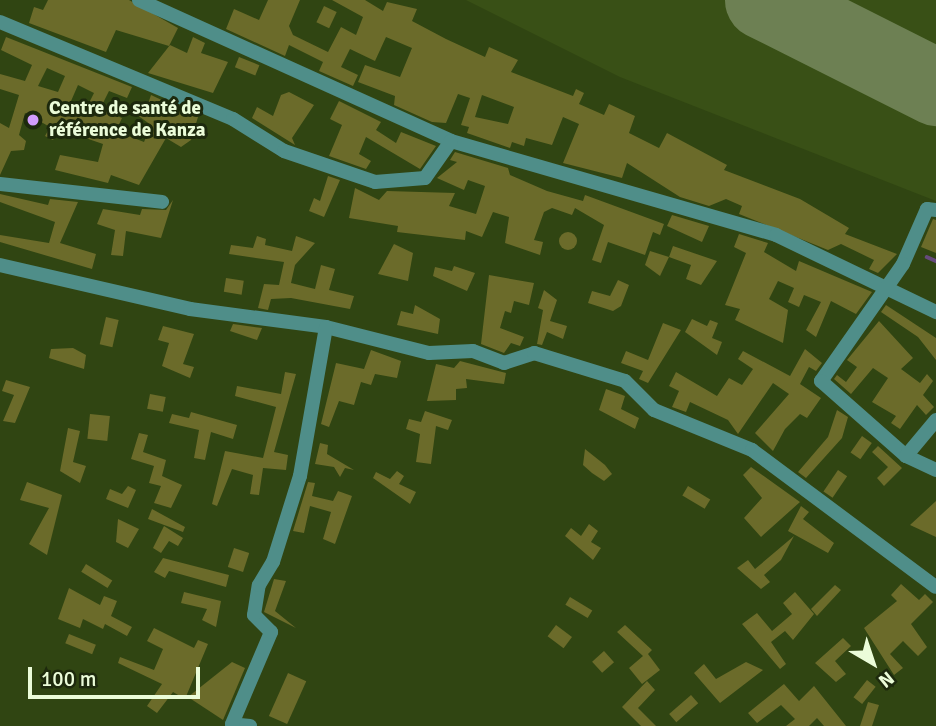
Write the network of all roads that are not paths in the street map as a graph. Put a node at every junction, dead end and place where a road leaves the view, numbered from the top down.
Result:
1 (139, 0) edge
2 (0, 22) edge
3 (451, 141) junction
4 (0, 184) edge
5 (162, 201) dead end
6 (936, 210) edge
7 (0, 265) edge
8 (881, 289) junction
9 (936, 312) edge
10 (326, 327) junction
11 (936, 421) edge
12 (906, 456) junction
13 (936, 470) edge
14 (936, 587) edge
15 (250, 726) edge

1 - 3 street
2 - 3 street
3 - 8 street
4 - 5 street
6 - 8 street
7 - 10 street
8 - 9 street
8 - 12 street
10 - 14 street
10 - 15 street
11 - 12 street
12 - 13 street

